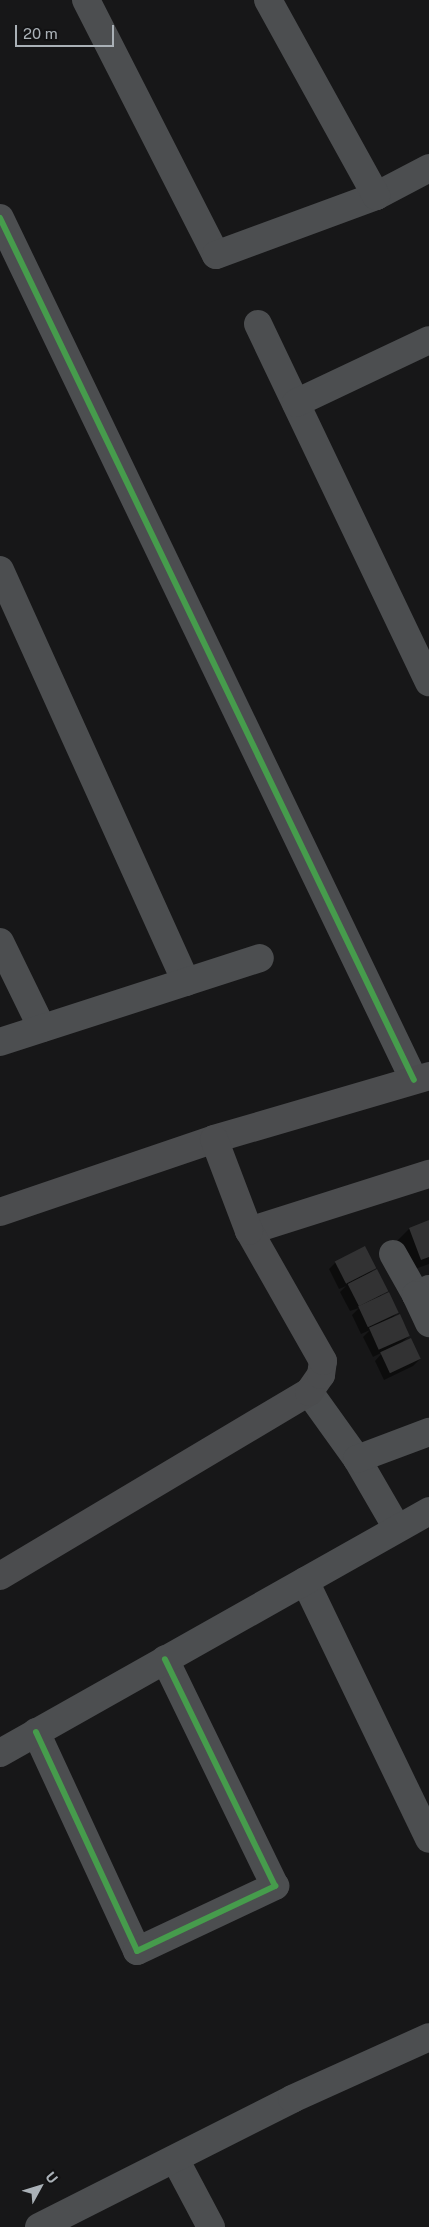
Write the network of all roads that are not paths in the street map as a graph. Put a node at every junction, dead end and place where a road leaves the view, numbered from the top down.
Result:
1 (86, 0) edge
2 (268, 0) edge
3 (429, 168) edge
4 (376, 196) junction
5 (0, 218) edge
6 (258, 324) dead end
7 (429, 340) edge
8 (296, 403) junction
9 (0, 570) edge
10 (429, 682) edge
11 (0, 942) edge
12 (260, 958) dead end
13 (186, 982) junction
14 (42, 1028) junction
15 (0, 1042) edge
16 (421, 1078) edge
17 (218, 1149) junction
18 (429, 1174) edge
19 (0, 1212) edge
20 (246, 1223) junction
21 (394, 1254) dead end
22 (423, 1292) edge
23 (429, 1323) edge
24 (309, 1392) junction
25 (426, 1441) edge
26 (357, 1459) junction
27 (429, 1511) edge
28 (398, 1528) junction
29 (0, 1576) edge
30 (305, 1581) junction
31 (165, 1660) junction
32 (36, 1732) junction
33 (0, 1753) edge
34 (429, 1839) edge
35 (429, 2037) edge
36 (176, 2159) junction
37 (39, 2227) edge
38 (211, 2227) edge

1 - 4 street
2 - 4 street
3 - 4 street
5 - 16 street
6 - 8 street
7 - 8 street
8 - 10 street
9 - 13 street
11 - 14 street
12 - 13 street
13 - 14 street
14 - 15 street
16 - 17 street
17 - 19 street
17 - 20 street
18 - 20 street
20 - 24 street
21 - 22 street
22 - 23 street
24 - 26 street
24 - 29 street
25 - 26 street
26 - 28 street
27 - 28 street
28 - 30 street
30 - 31 street
30 - 34 street
31 - 32 street
31 - 32 street
32 - 33 street
35 - 36 street
36 - 37 street
36 - 38 street

